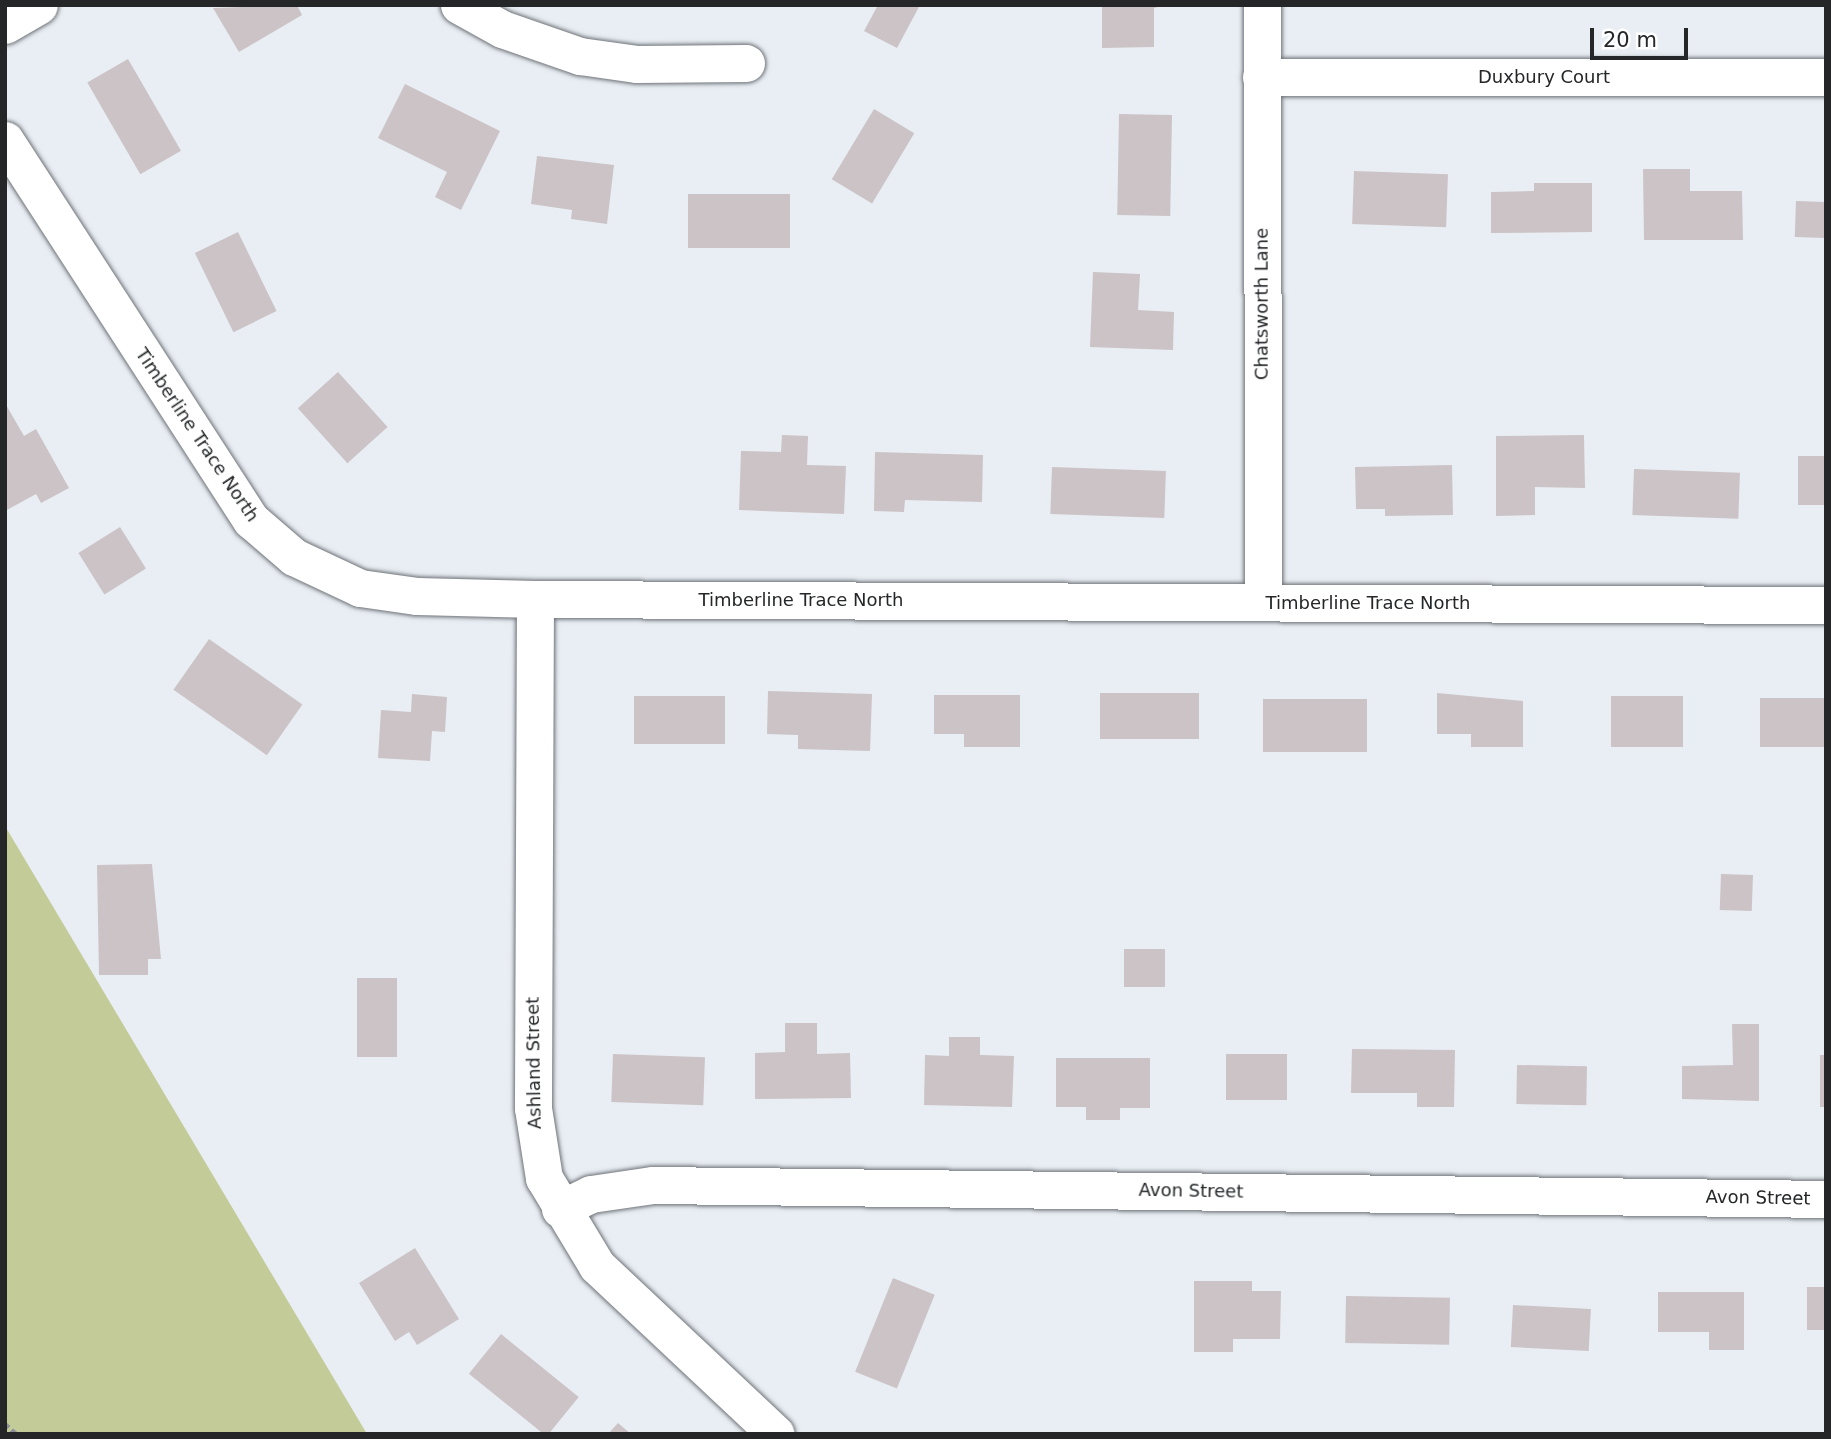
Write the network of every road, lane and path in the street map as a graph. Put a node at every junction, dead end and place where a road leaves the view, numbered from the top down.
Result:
1 (38, 5) edge
2 (459, 5) edge
3 (1262, 5) edge
4 (5, 25) edge
5 (746, 63) dead end
6 (1261, 77) junction
7 (1826, 77) edge
8 (5, 140) edge
9 (535, 599) junction
10 (1263, 602) junction
11 (1826, 605) edge
12 (1826, 1199) edge
13 (560, 1209) junction
14 (5, 1424) edge
15 (16, 1434) edge
16 (776, 1434) edge

1 - 4 street
2 - 5 street
3 - 6 street, Chatsworth Lane
6 - 7 street, Duxbury Court
6 - 10 street, Chatsworth Lane
8 - 9 street, Timberline Trace North
9 - 10 street, Timberline Trace North
9 - 13 street, Ashland Street
10 - 11 street, Timberline Trace North
12 - 13 street, Avon Street
13 - 16 street, Ashland Street
14 - 15 path

